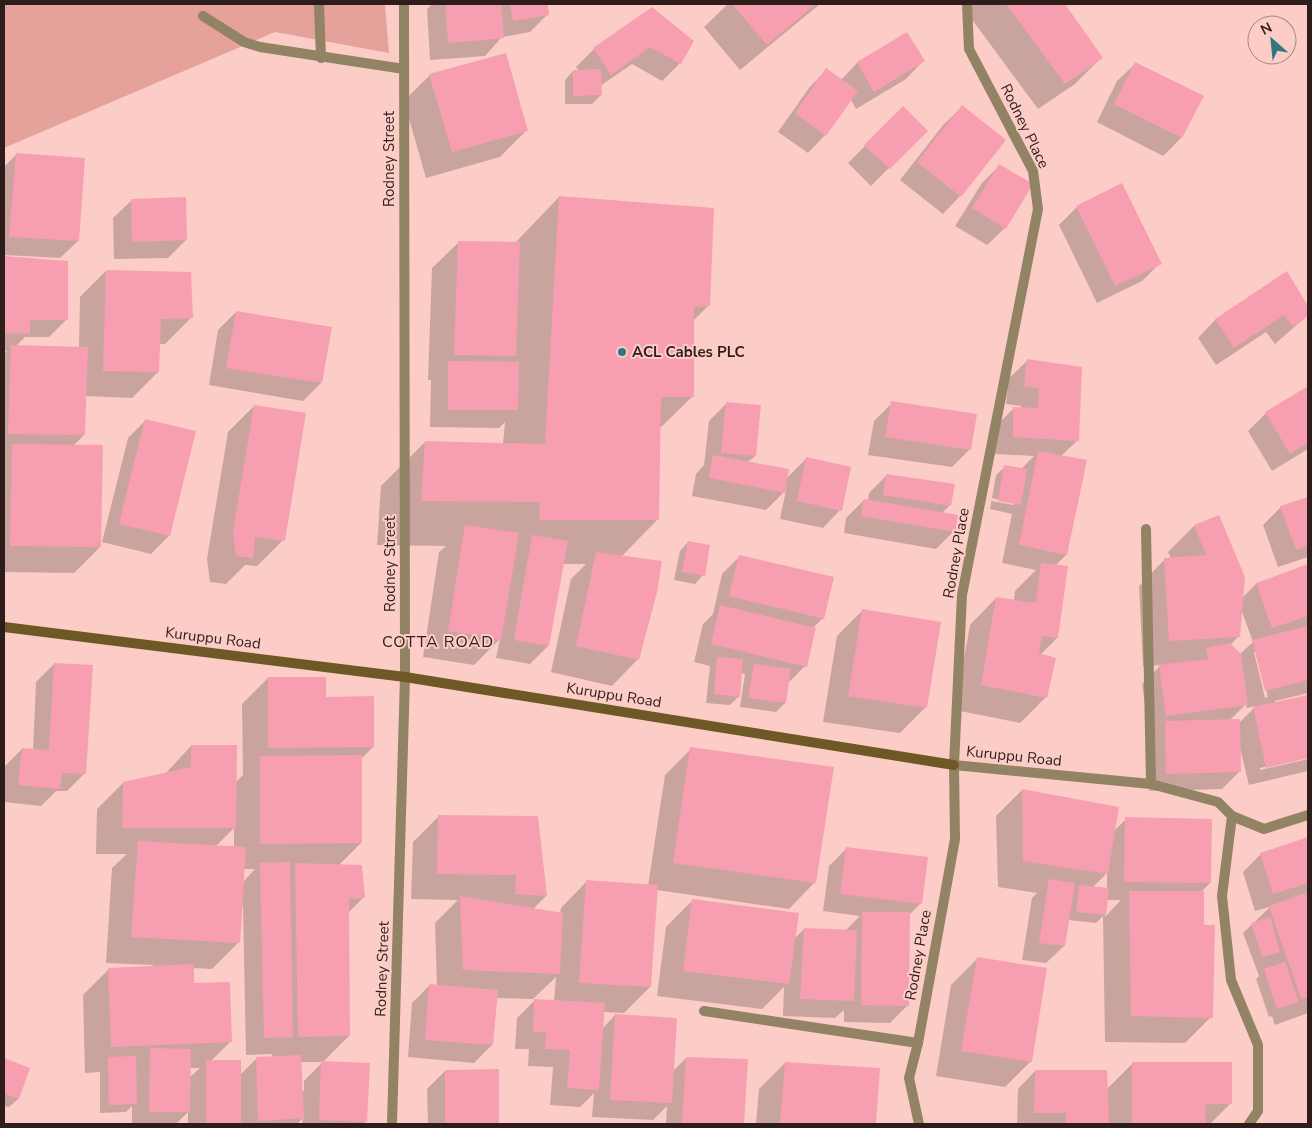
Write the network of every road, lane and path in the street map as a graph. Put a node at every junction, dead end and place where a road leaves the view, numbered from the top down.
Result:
1 (319, 4) edge
2 (404, 4) edge
3 (967, 4) edge
4 (203, 16) dead end
5 (321, 58) junction
6 (404, 69) junction
7 (1146, 529) dead end
8 (4, 627) edge
9 (405, 676) junction
10 (954, 765) junction
11 (1151, 784) junction
12 (1308, 815) edge
13 (1232, 816) junction
14 (704, 1010) dead end
15 (918, 1043) junction
16 (392, 1124) edge
17 (919, 1124) edge
18 (1249, 1124) edge

1 - 5 street
2 - 6 street, Rodney Street
3 - 10 street, Rodney Place
4 - 5 street
5 - 6 street
6 - 9 street, Rodney Street
7 - 11 street
8 - 9 street, Kuruppu Road
9 - 10 street, Kuruppu Road
9 - 16 street, Rodney Street
10 - 11 street, Kuruppu Road
10 - 15 street, Rodney Place
11 - 13 street, Kuruppu Road
12 - 13 street
13 - 18 street
14 - 15 street
15 - 17 street, Rodney Place

